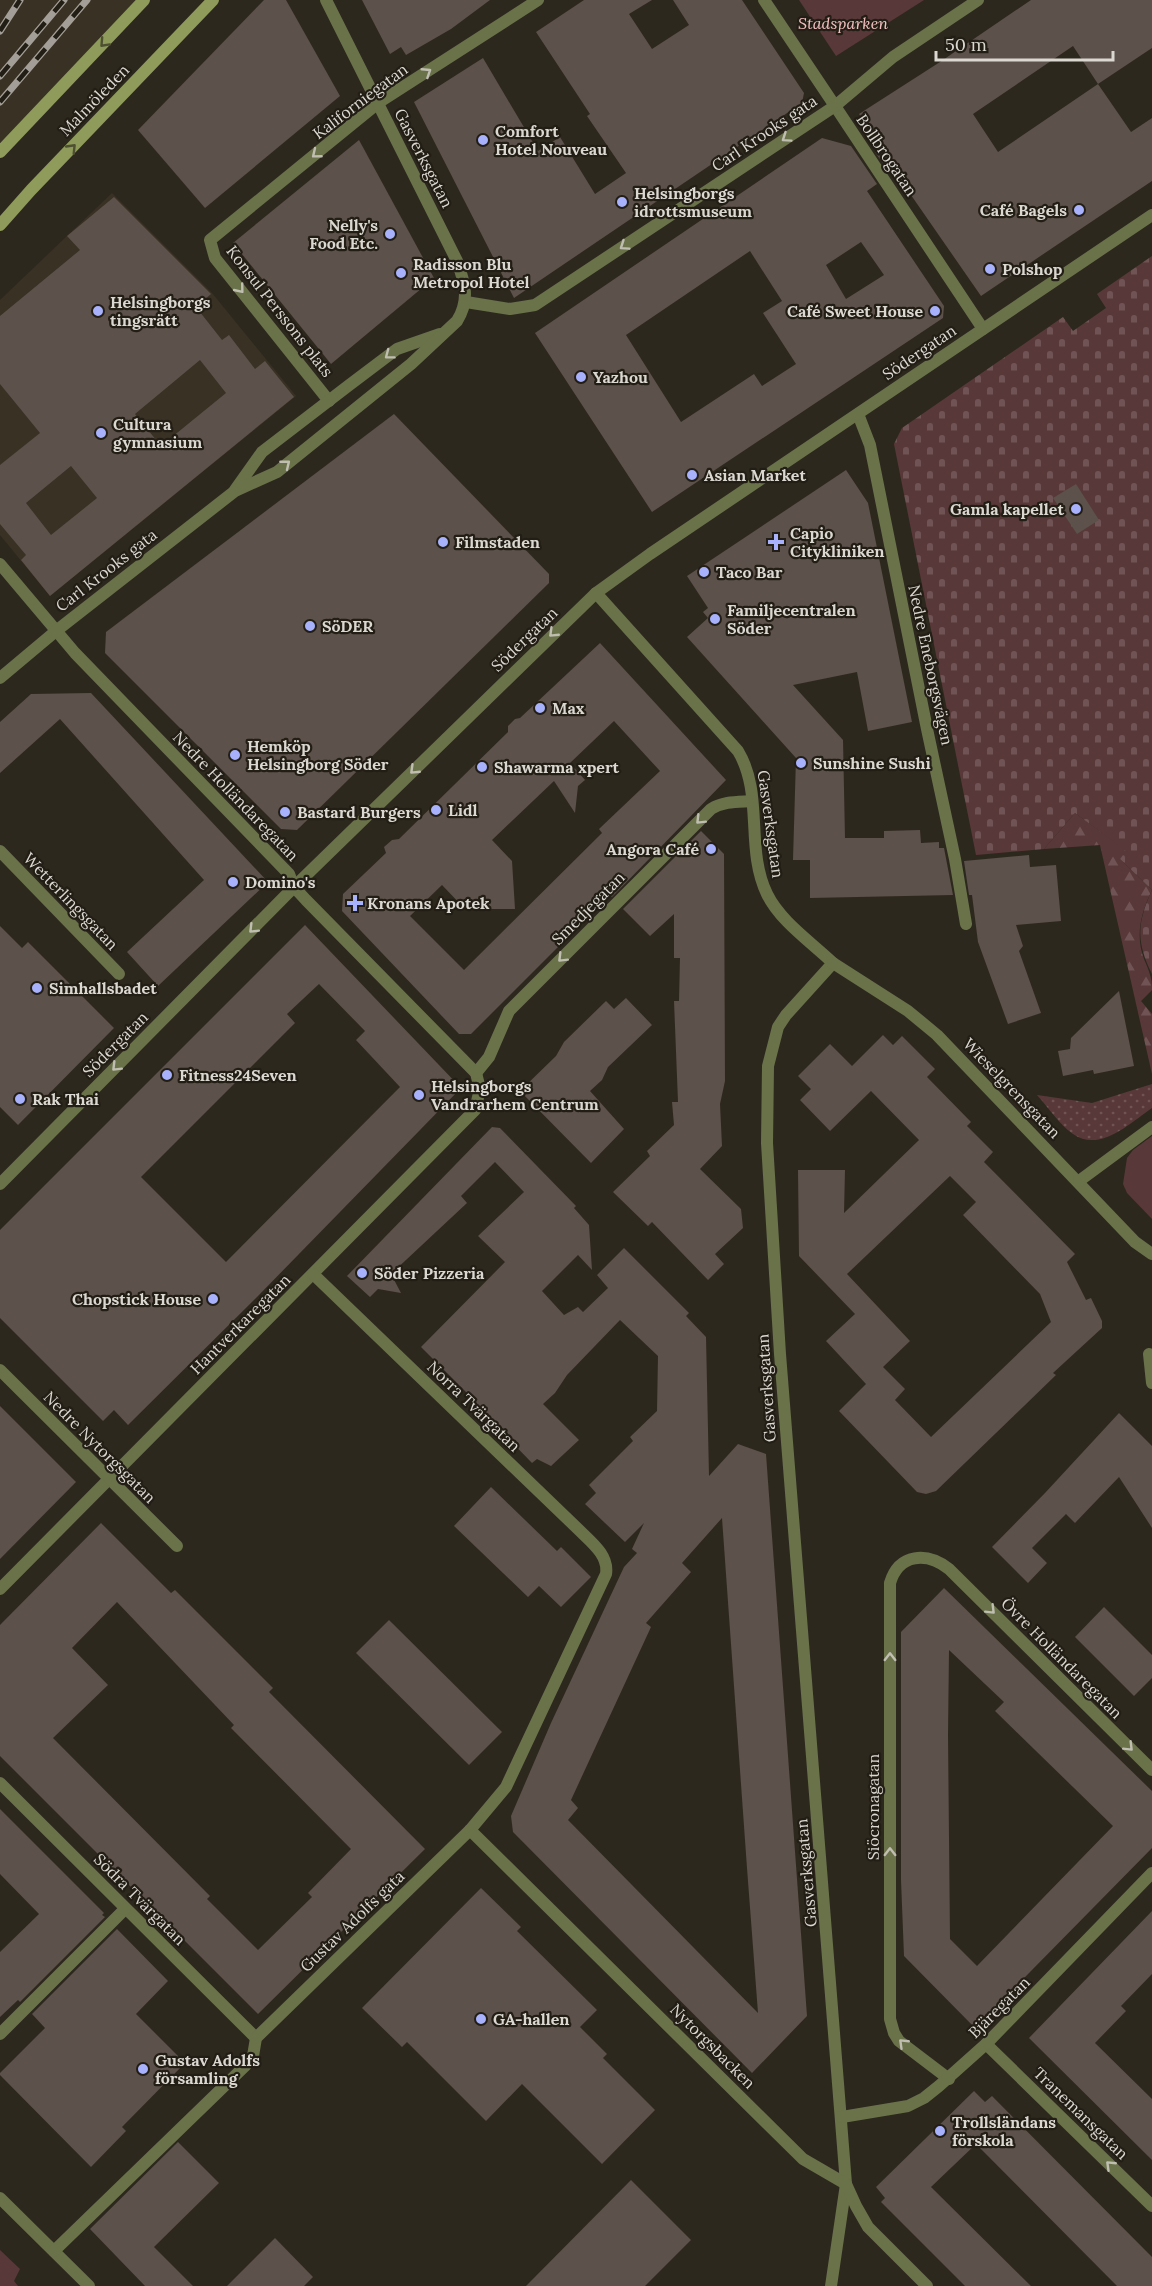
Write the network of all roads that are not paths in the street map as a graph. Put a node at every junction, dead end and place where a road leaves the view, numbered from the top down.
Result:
1 (144, 0) edge
2 (213, 0) edge
3 (326, 0) edge
4 (538, 0) edge
5 (764, 0) edge
6 (978, 0) edge
7 (378, 103) junction
8 (835, 106) junction
9 (0, 152) edge
10 (1152, 215) edge
11 (0, 225) edge
12 (210, 240) joint
13 (466, 302) junction
14 (983, 329) junction
15 (443, 333) junction
16 (329, 401) junction
17 (858, 414) junction
18 (235, 491) junction
19 (0, 564) edge
20 (596, 593) junction
21 (56, 631) junction
22 (0, 678) edge
23 (753, 801) junction
24 (0, 851) edge
25 (294, 887) junction
26 (966, 924) dead end
27 (833, 963) junction
28 (119, 974) dead end
29 (476, 1073) junction
30 (1152, 1127) edge
31 (1079, 1181) junction
32 (0, 1184) edge
33 (1152, 1254) edge
34 (313, 1274) junction
35 (1149, 1354) dead end
36 (0, 1370) edge
37 (1152, 1383) edge
38 (109, 1479) junction
39 (177, 1546) dead end
40 (607, 1566) joint
41 (949, 1569) joint
42 (0, 1590) edge
43 (1152, 1770) edge
44 (0, 1783) edge
45 (470, 1830) junction
46 (1152, 1874) edge
47 (125, 1909) junction
48 (0, 2034) edge
49 (256, 2038) junction
50 (986, 2044) junction
51 (949, 2079) junction
52 (842, 2117) junction
53 (846, 2184) junction
54 (0, 2198) edge
55 (1152, 2206) edge
56 (54, 2251) junction
57 (89, 2286) edge
58 (831, 2286) edge
59 (927, 2286) edge

1 -> 9 main road, Malmöleden
11 -> 2 main road, Malmöleden
3 - 7 street, Gasverksgatan
7 -> 4 street, Kaliforniegatan
5 - 8 street, Bollbrogatan
6 - 8 street, Carl Krooks gata
7 -> 12 street, Kaliforniegatan
7 - 13 street, Gasverksgatan
8 -> 13 street, Carl Krooks gata
8 - 14 street, Bollbrogatan
10 - 14 street, Södergatan
12 -> 16 street, Konsul Perssons plats
13 - 15 street, Carl Krooks gata
14 - 17 street, Södergatan
15 -> 16 street, Carl Krooks gata
18 -> 15 street, Carl Krooks gata
16 - 18 street, Carl Krooks gata
17 - 20 street, Södergatan
17 - 26 street, Nedre Eneborgsvägen
18 - 21 street, Carl Krooks gata
19 - 21 street, Nedre Holländaregatan
20 - 23 street, Gasverksgatan
20 -> 25 street, Södergatan
21 - 22 street, Carl Krooks gata
21 - 25 street, Nedre Holländaregatan
23 - 27 street, Gasverksgatan
23 -> 29 street, Smedjegatan
24 - 28 street, Wetterlingsgatan
25 - 29 street, Nedre Holländaregatan
25 -> 32 street, Södergatan
27 - 31 street, Wieselgrensgatan
27 - 52 street, Gasverksgatan
29 - 34 street, Hantverkaregatan
30 - 31 street
31 - 33 street, Wieselgrensgatan
34 - 38 street, Hantverkaregatan
34 - 40 street, Norra Tvärgatan
35 - 37 street
36 - 38 street, Nedre Nytorgsgatan
38 - 39 street, Nedre Nytorgsgatan
38 - 42 street, Hantverkaregatan
40 - 45 street, Gustav Adolfs gata
41 -> 43 street, Övre Holländaregatan
51 -> 41 street, Siöcronagatan
44 - 47 street, Södra Tvärgatan
45 - 49 street, Gustav Adolfs gata
45 - 53 street, Nytorgsbacken
46 - 50 street, Bjäregatan
47 - 48 street
47 - 49 street, Södra Tvärgatan
49 - 56 street, Gustav Adolfs gata
50 - 51 street, Bjäregatan
55 -> 50 street, Tranemansgatan
51 - 52 street, Bjäregatan
52 - 53 street, Gasverksgatan
53 - 58 street, Gasverksgatan
53 - 59 street
54 - 56 street
56 - 57 street

